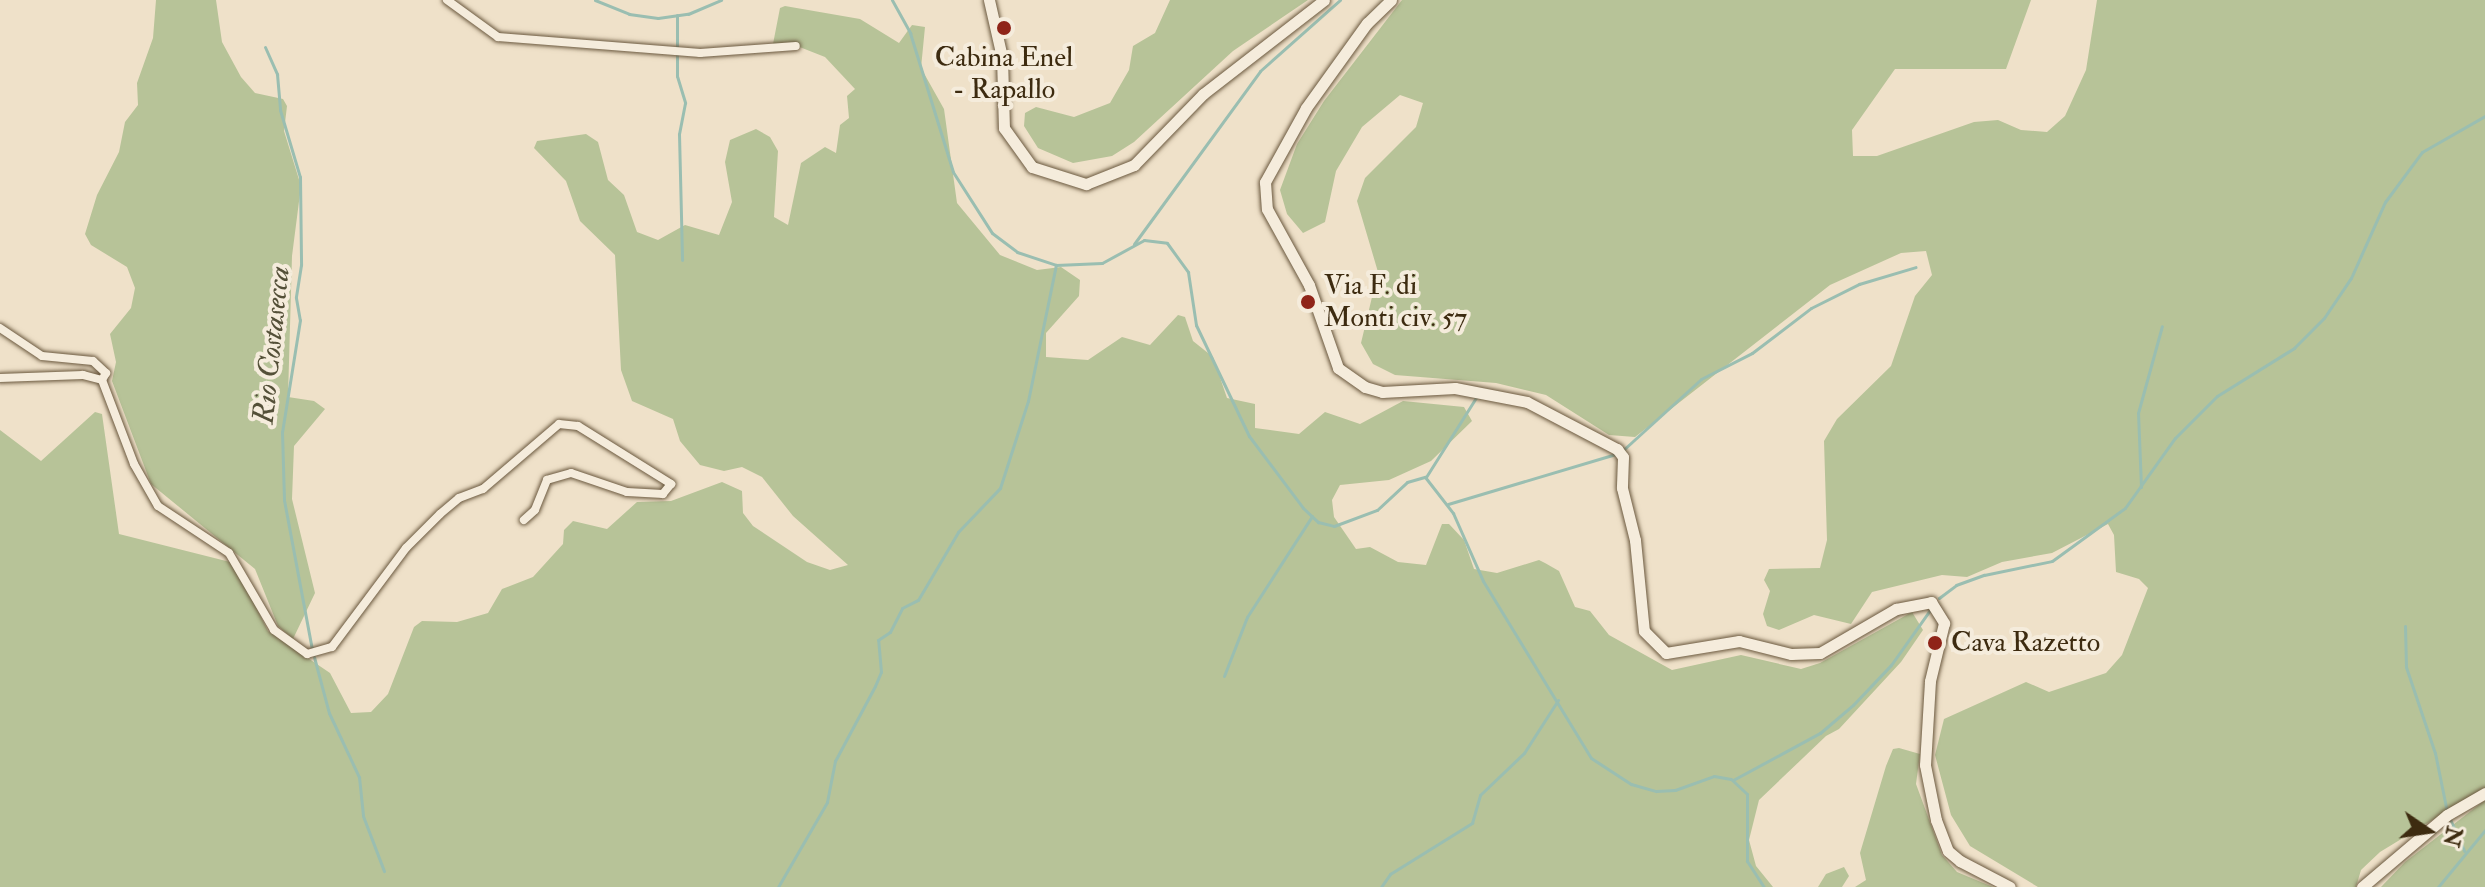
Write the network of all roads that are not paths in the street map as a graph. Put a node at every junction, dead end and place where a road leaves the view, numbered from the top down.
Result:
1 (447, 0) edge
2 (989, 0) edge
3 (1324, 0) edge
4 (1391, 0) edge
5 (796, 46) dead end
6 (0, 328) edge
7 (0, 378) edge
8 (102, 380) junction
9 (524, 520) dead end
10 (2485, 793) edge
11 (2010, 887) edge
12 (2362, 887) edge

1 - 5 street
2 - 3 street
4 - 11 street
6 - 8 street
7 - 8 street
8 - 9 street
10 - 12 street

